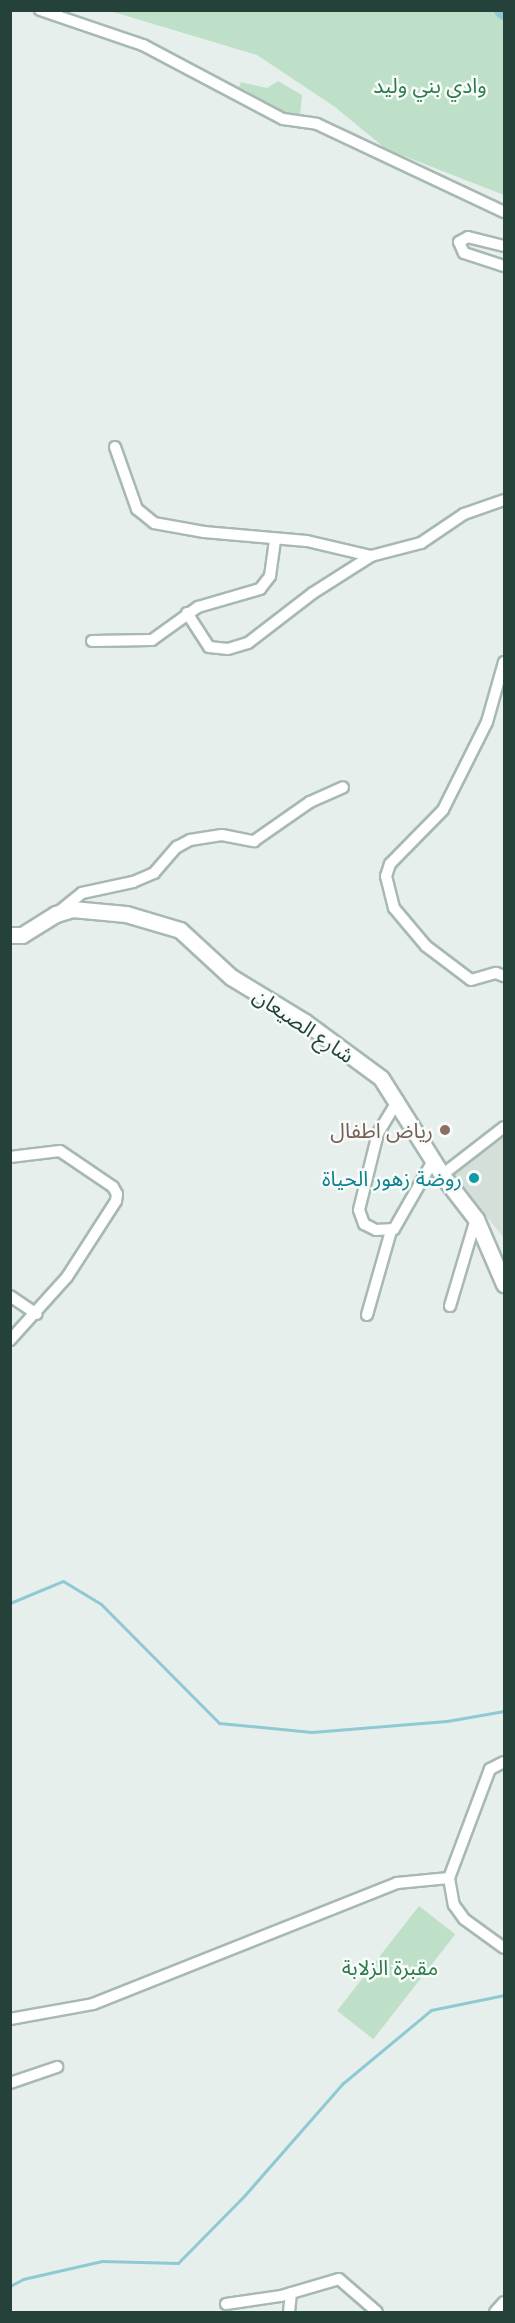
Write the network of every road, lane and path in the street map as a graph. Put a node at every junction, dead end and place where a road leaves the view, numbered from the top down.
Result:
1 (40, 10) edge
2 (504, 212) edge
3 (504, 246) edge
4 (504, 266) edge
5 (115, 447) dead end
6 (504, 500) edge
7 (275, 540) junction
8 (371, 556) junction
9 (187, 613) junction
10 (92, 641) dead end
11 (504, 662) edge
12 (343, 787) dead end
13 (56, 914) junction
14 (10, 935) edge
15 (504, 976) edge
16 (398, 1100) junction
17 (504, 1127) edge
18 (10, 1157) edge
19 (433, 1161) junction
20 (442, 1175) junction
21 (476, 1219) junction
22 (391, 1231) junction
23 (504, 1284) edge
24 (10, 1296) edge
25 (450, 1306) dead end
26 (37, 1314) junction
27 (368, 1316) dead end
28 (10, 1340) edge
29 (504, 1762) edge
30 (449, 1878) junction
31 (504, 1948) edge
32 (10, 2019) edge
33 (57, 2067) dead end
34 (10, 2083) edge
35 (291, 2293) junction
36 (504, 2302) edge
37 (226, 2304) dead end
38 (289, 2313) edge
39 (377, 2313) edge
40 (495, 2313) edge

1 - 2 street
3 - 4 street
5 - 7 street
6 - 8 street
7 - 8 street
7 - 9 street
8 - 9 street
9 - 10 street
11 - 15 street
12 - 13 street
13 - 14 main road, شارع الصيعان
13 - 16 main road, شارع الصيعان
16 - 19 main road, شارع الصيعان
16 - 22 street
17 - 20 street
18 - 26 street
19 - 20 main road, شارع الصيعان
19 - 22 street
20 - 21 main road, شارع الصيعان
21 - 23 main road, شارع الصيعان
21 - 25 street
22 - 27 street
24 - 26 street
26 - 28 street
29 - 30 street
30 - 31 street
30 - 32 street
33 - 34 street
35 - 37 street
35 - 38 street
35 - 39 street
36 - 40 street

